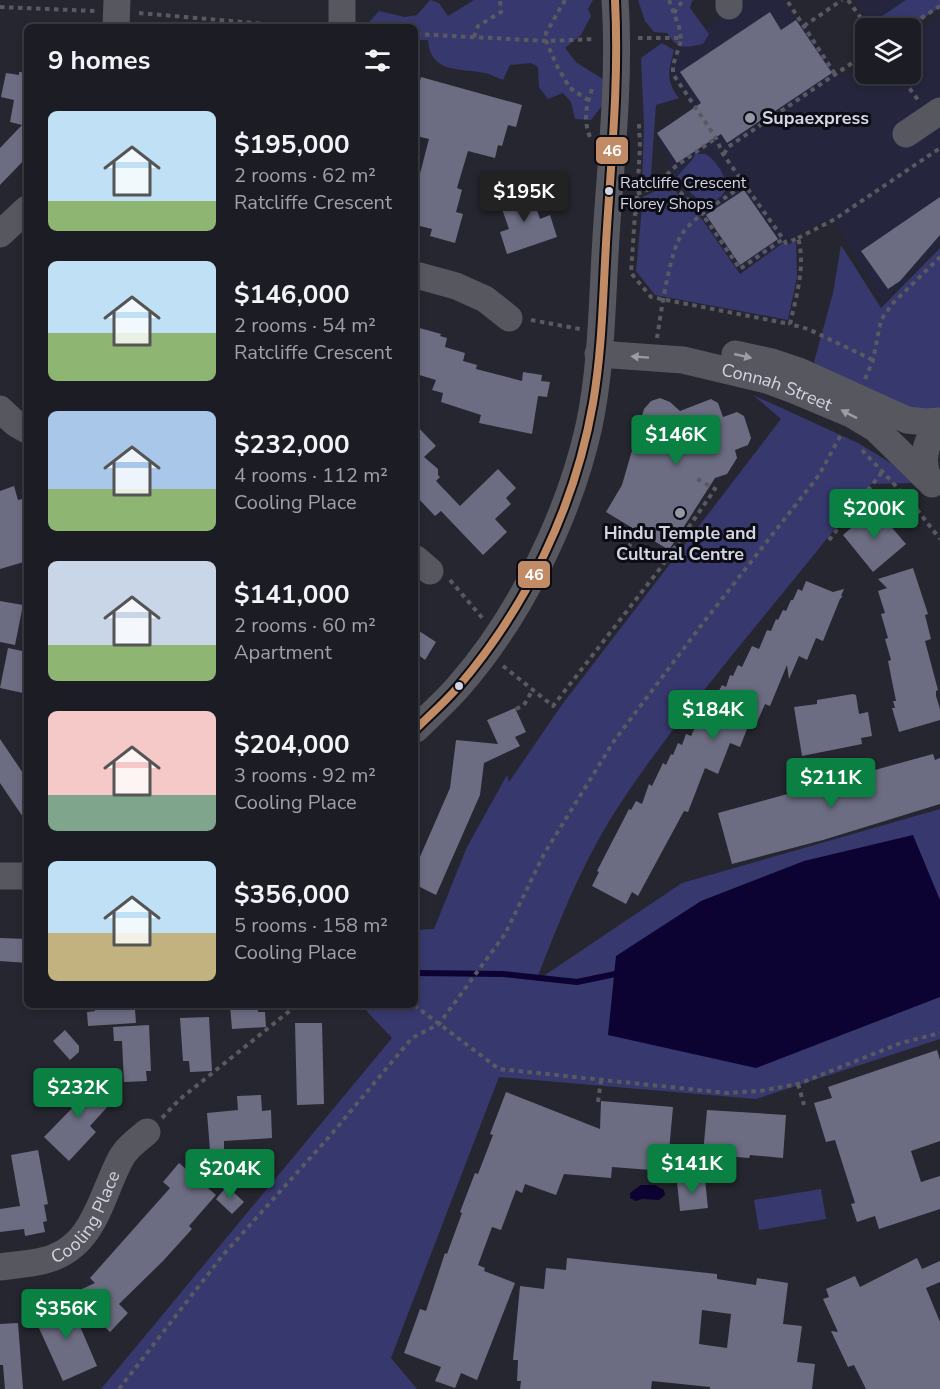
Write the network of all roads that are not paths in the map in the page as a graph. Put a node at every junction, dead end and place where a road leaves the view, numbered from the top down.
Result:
1 (342, 0) edge
2 (616, 9) edge
3 (342, 24) edge
4 (940, 111) edge
5 (906, 134) dead end
6 (24, 212) edge
7 (0, 234) edge
8 (418, 276) edge
9 (509, 318) road end
10 (589, 335) junction
11 (0, 408) edge
12 (940, 420) edge
13 (940, 426) edge
14 (24, 428) edge
15 (935, 488) edge
16 (418, 727) edge
17 (0, 876) edge
18 (24, 876) edge
19 (147, 1132) road end
20 (0, 1267) edge

1 - 3 street
2 - 10 street
4 - 5 street
6 - 7 street
8 - 9 street
10 -> 12 street, Connah Street
15 -> 10 street, Connah Street
10 - 16 street
11 - 14 street
13 - 15 street
17 - 18 street
19 - 20 street, Cooling Place

